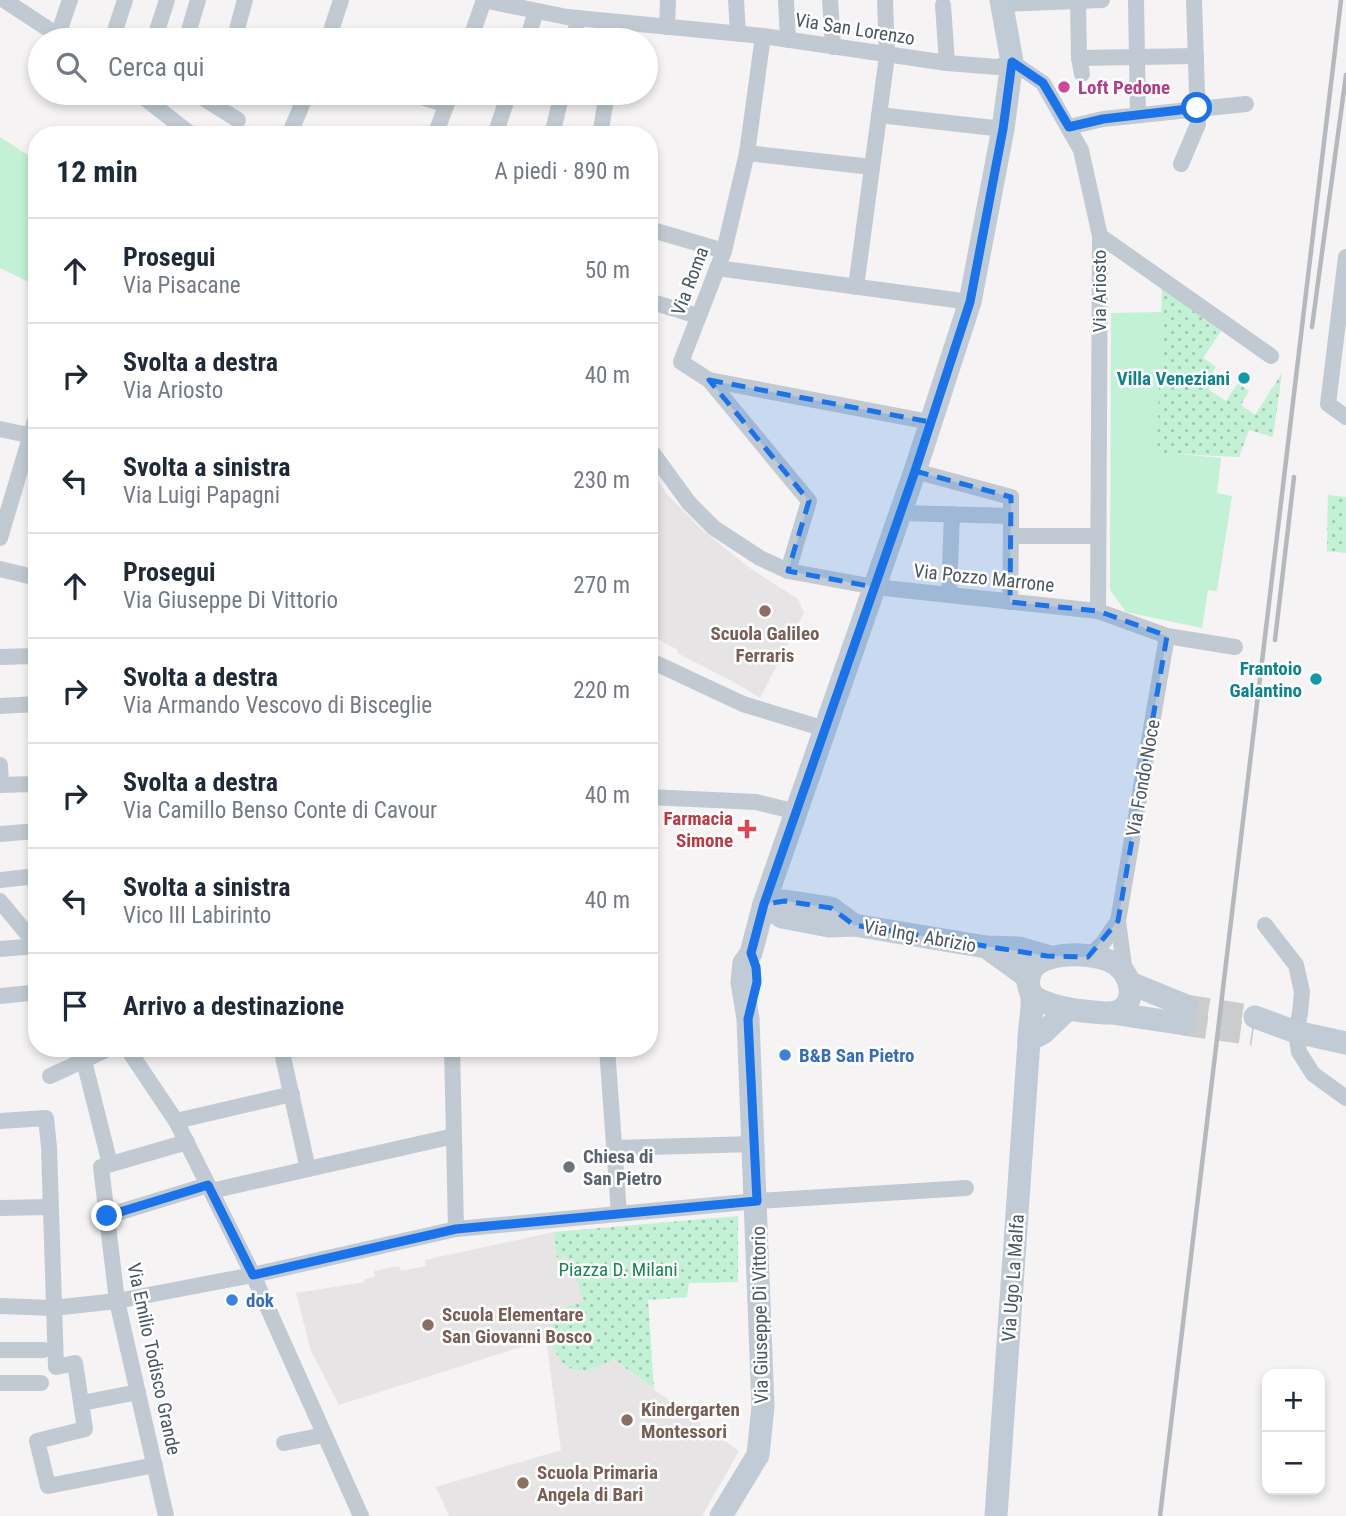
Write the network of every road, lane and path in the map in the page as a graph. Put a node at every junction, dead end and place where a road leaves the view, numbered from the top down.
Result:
1 (4, 0) edge
2 (70, 0) edge
3 (125, 0) edge
4 (167, 0) edge
5 (198, 0) edge
6 (246, 0) edge
7 (341, 0) edge
8 (483, 0) edge
9 (668, 0) edge
10 (736, 0) edge
11 (786, 0) edge
12 (830, 0) edge
13 (885, 0) edge
14 (1078, 0) edge
15 (1102, 0) edge
16 (1136, 0) edge
17 (1194, 0) edge
18 (1001, 2) edge
19 (20, 5) edge
20 (943, 5) dead end
21 (536, 11) junction
22 (579, 18) junction
23 (620, 24) junction
24 (667, 27) junction
25 (49, 28) edge
26 (64, 28) edge
27 (116, 28) edge
28 (158, 28) edge
29 (190, 28) edge
30 (238, 28) edge
31 (332, 28) edge
32 (474, 28) edge
33 (531, 28) edge
34 (577, 28) edge
35 (619, 28) edge
36 (738, 33) junction
37 (763, 36) junction
38 (788, 40) junction
39 (832, 47) junction
40 (887, 56) junction
41 (1196, 56) junction
42 (1137, 57) junction
43 (1012, 62) junction
44 (947, 63) junction
45 (1246, 104) dead end
46 (152, 105) edge
47 (223, 105) edge
48 (302, 105) edge
49 (442, 105) edge
50 (505, 105) edge
51 (559, 105) edge
52 (605, 105) edge
53 (1197, 108) junction
54 (1138, 114) junction
55 (879, 115) junction
56 (238, 120) dead end
57 (175, 126) edge
58 (293, 126) edge
59 (437, 126) edge
60 (498, 126) edge
61 (554, 126) edge
62 (602, 126) edge
63 (1069, 127) junction
64 (1003, 129) junction
65 (747, 153) junction
66 (1181, 164) dead end
67 (872, 167) junction
68 (658, 232) edge
69 (1100, 236) junction
70 (724, 251) junction
71 (1346, 257) edge
72 (717, 268) junction
73 (856, 287) junction
74 (970, 302) junction
75 (658, 304) edge
76 (698, 316) junction
77 (1271, 356) dead end
78 (709, 380) junction
79 (1346, 417) edge
80 (930, 422) junction
81 (0, 429) edge
82 (28, 436) edge
83 (28, 452) edge
84 (658, 461) edge
85 (915, 471) junction
86 (900, 513) junction
87 (951, 514) junction
88 (1011, 516) junction
89 (1011, 536) junction
90 (1098, 536) junction
91 (0, 538) edge
92 (0, 569) edge
93 (788, 571) junction
94 (28, 576) edge
95 (875, 587) junction
96 (948, 595) junction
97 (1010, 602) junction
98 (1098, 611) junction
99 (1167, 636) junction
100 (1235, 647) dead end
101 (28, 656) edge
102 (0, 657) edge
103 (658, 664) edge
104 (28, 704) edge
105 (0, 706) edge
106 (825, 729) junction
107 (0, 765) edge
108 (28, 784) edge
109 (1, 785) edge
110 (658, 797) edge
111 (797, 812) junction
112 (28, 832) edge
113 (0, 834) edge
114 (28, 877) edge
115 (0, 880) edge
116 (0, 901) edge
117 (764, 904) junction
118 (1118, 921) junction
119 (1265, 925) dead end
120 (28, 935) edge
121 (28, 947) edge
122 (986, 947) junction
123 (0, 949) edge
124 (1047, 956) junction
125 (1087, 957) junction
126 (1127, 978) junction
127 (1030, 987) junction
128 (28, 993) edge
129 (0, 996) edge
130 (1068, 1010) junction
131 (1112, 1013) junction
132 (1254, 1026) tunnel mouth
133 (1296, 1032) junction
134 (1029, 1040) junction
135 (1346, 1043) edge
136 (92, 1057) edge
137 (135, 1057) edge
138 (283, 1057) edge
139 (452, 1057) edge
140 (608, 1057) edge
141 (84, 1061) junction
142 (50, 1076) dead end
143 (292, 1094) junction
144 (1346, 1098) edge
145 (0, 1121) edge
146 (176, 1121) junction
147 (454, 1136) junction
148 (187, 1142) junction
149 (754, 1144) junction
150 (614, 1147) junction
151 (106, 1166) junction
152 (308, 1168) junction
153 (210, 1188) junction
154 (966, 1188) dead end
155 (757, 1201) junction
156 (0, 1208) edge
157 (50, 1208) junction
158 (619, 1214) junction
159 (107, 1216) junction
160 (456, 1229) junction
161 (253, 1275) junction
162 (117, 1301) junction
163 (0, 1306) edge
164 (53, 1308) junction
165 (0, 1350) edge
166 (43, 1350) dead end
167 (0, 1383) edge
168 (41, 1383) dead end
169 (138, 1392) junction
170 (82, 1403) junction
171 (324, 1435) junction
172 (284, 1443) dead end
173 (155, 1465) junction
174 (166, 1516) edge
175 (361, 1516) edge
176 (721, 1516) edge
177 (996, 1516) edge

1 - 19 street
2 - 26 street
3 - 27 street
4 - 28 street
5 - 29 street
6 - 30 street
7 - 31 street
8 - 21 street, Via San Lorenzo
8 - 32 street
9 - 24 street
10 - 36 street
11 - 38 street
12 - 39 street
13 - 40 street
14 - 15 street
14 - 18 street
14 - 42 street
16 - 42 street
17 - 41 street
18 - 43 street
19 - 25 street
20 - 44 street
21 - 22 street, Via San Lorenzo
21 - 33 street
22 - 23 street, Via San Lorenzo
22 - 34 street
23 - 24 street, Via San Lorenzo
23 - 35 street
24 - 36 street, Via San Lorenzo
36 - 37 street, Via San Lorenzo
37 - 38 street, Via San Lorenzo
37 - 65 street, Via Roma
38 - 39 street, Via San Lorenzo
39 - 40 street, Via San Lorenzo
40 - 44 street, Via San Lorenzo
40 - 55 street
41 - 42 street
41 - 53 street
42 - 54 street
43 - 44 street, Via San Lorenzo
43 - 63 street, Via Ariosto
43 - 64 street, Via Giuseppe Di Vittorio
45 - 53 street
46 - 57 street
47 - 56 street
48 - 58 street
49 - 59 street
50 - 60 street
51 - 61 street
52 - 62 street
53 - 54 street
53 - 66 street
54 - 63 street
55 - 64 street
55 - 67 street
63 - 69 street, Via Ariosto
64 - 74 street, Via Giuseppe Di Vittorio
65 - 67 street
65 - 70 street, Via Roma
67 - 73 street
68 - 70 street
69 - 77 street
69 - 90 street, Via Ariosto
70 - 72 street, Via Roma
71 - 79 street
72 - 73 street
72 - 76 street, Via Roma
73 - 74 street
74 - 80 street, Via Giuseppe Di Vittorio
75 - 76 street
76 - 78 street, Via Roma
78 - 80 street
78 - 93 street, Via Roma
80 - 85 street, Via Giuseppe Di Vittorio
81 - 82 street
83 - 91 street
84 - 93 street, Via Pozzo Marrone
85 - 86 street, Via Giuseppe Di Vittorio
85 - 88 street
86 - 87 street
86 - 95 street, Via Giuseppe Di Vittorio
87 - 88 street
87 - 96 street
88 - 89 street
89 - 90 street
89 - 97 street
90 - 98 street, Via Ariosto
92 - 94 street
93 - 95 street, Via Pozzo Marrone
95 - 96 street, Via Pozzo Marrone
95 - 106 street, Via Giuseppe Di Vittorio
96 - 97 street, Via Pozzo Marrone
97 - 98 street, Via Pozzo Marrone
98 - 99 street, Via Pozzo Marrone
99 - 100 street, Via Pozzo Marrone
99 - 118 street, Via Fondo Noce
101 - 102 street
103 - 106 street
104 - 105 street
106 - 111 street, Via Giuseppe Di Vittorio
107 - 109 street
108 - 109 street
110 - 111 street
111 - 117 street, Via Giuseppe Di Vittorio
112 - 113 street
114 - 115 street
116 - 120 street
117 - 122 street, Via Ing. Abrizio
117 - 149 street, Via Giuseppe Di Vittorio
118 - 125 street, Via Fondo Noce
118 - 126 street, Via Fondo Noce
119 - 133 street
121 - 123 street
122 - 124 street, Via Ing. Abrizio
122 - 127 street, Via Ing. Abrizio
124 - 125 street, Via Ing. Abrizio
124 - 127 street
125 - 126 street, Via Ing. Abrizio
126 - 131 street
126 - 131 street
127 - 130 street, Via Ing. Abrizio
127 - 134 street, Via Ugo La Malfa
128 - 129 street
130 - 131 street, Via Ing. Abrizio
130 - 134 street
132 - 133 street
133 - 135 street
133 - 144 street
134 - 177 street, Via Ugo La Malfa
136 - 141 street
137 - 146 street
138 - 143 street
139 - 147 street
140 - 150 street
141 - 142 street
141 - 151 street, Via Emilio Todisco Grande
143 - 146 street
143 - 152 street
145 - 157 street
146 - 148 street
147 - 152 street
147 - 160 street
148 - 151 street
148 - 153 street
149 - 150 street
149 - 155 street, Via Giuseppe Di Vittorio
150 - 158 street
151 - 159 street, Via Emilio Todisco Grande
152 - 153 street
153 - 159 street
153 - 161 street
154 - 155 street
155 - 158 street
155 - 176 street, Via Giuseppe Di Vittorio
156 - 157 street
157 - 164 street
158 - 160 street
159 - 162 street, Via Emilio Todisco Grande
160 - 161 street
161 - 162 street
161 - 171 street
162 - 164 street
162 - 169 street, Via Emilio Todisco Grande
163 - 164 street
164 - 170 street
165 - 166 street
167 - 168 street
169 - 170 street
169 - 173 street, Via Emilio Todisco Grande
170 - 173 street
171 - 172 street
171 - 175 street
173 - 174 street, Via Emilio Todisco Grande

